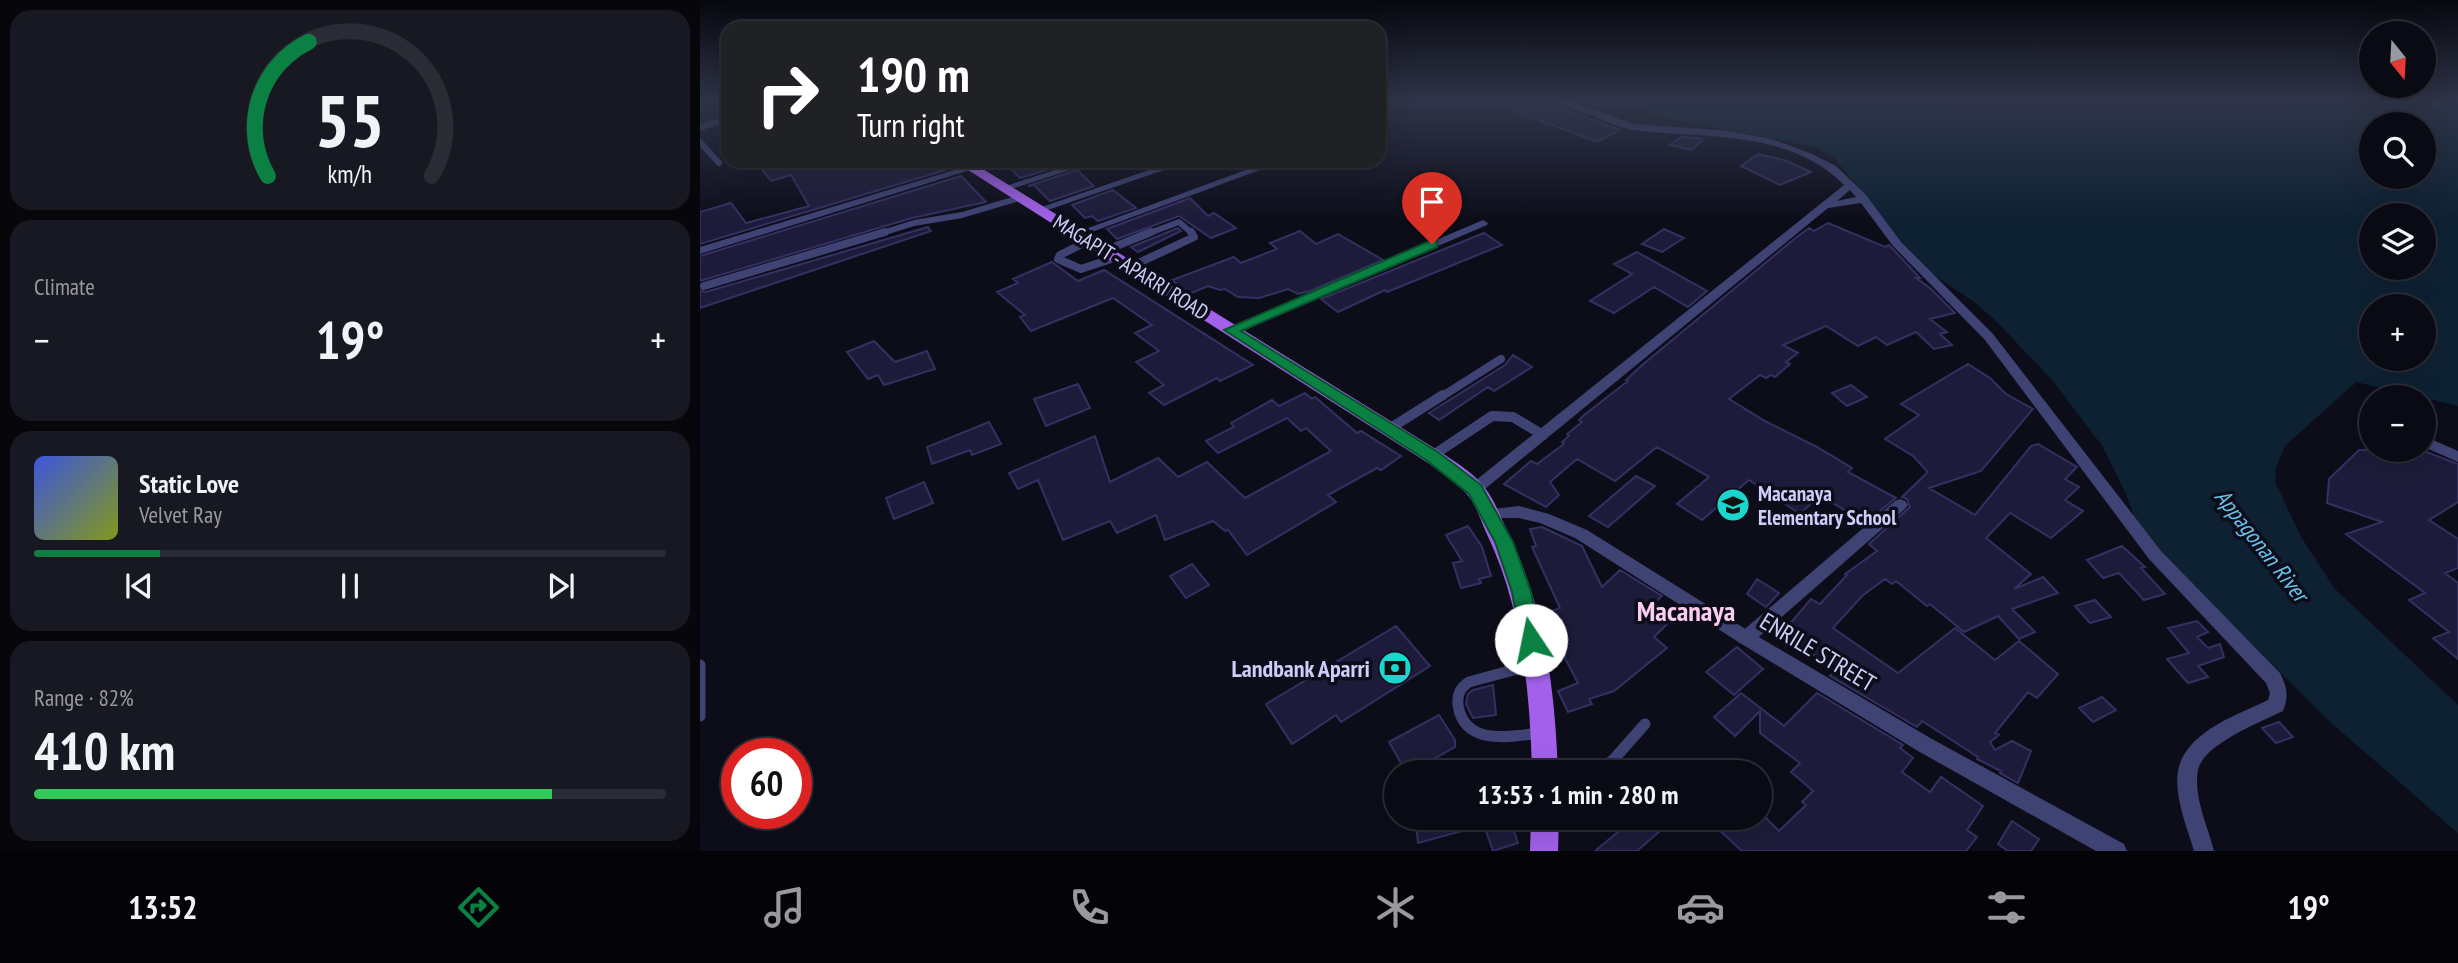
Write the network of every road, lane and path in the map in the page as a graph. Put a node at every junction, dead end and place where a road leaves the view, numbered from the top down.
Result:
1 (1766, 141) edge
2 (700, 142) edge
3 (719, 163) dead end
4 (954, 168) edge
5 (972, 168) edge
6 (1075, 168) edge
7 (1164, 168) edge
8 (1265, 168) edge
9 (1850, 185) junction
10 (1012, 193) junction
11 (1861, 197) junction
12 (1827, 205) junction
13 (1038, 209) junction
14 (1483, 223) dead end
15 (1103, 250) junction
16 (700, 251) edge
17 (704, 286) dead end
18 (1231, 330) junction
19 (1501, 359) dead end
20 (1389, 429) junction
21 (1543, 435) junction
22 (2436, 447) edge
23 (1432, 456) junction
24 (2458, 457) edge
25 (1475, 489) junction
26 (1900, 505) dead end
27 (1489, 514) junction
28 (1746, 638) junction
29 (1536, 664) junction
30 (700, 665) edge
31 (700, 716) edge
32 (1645, 724) dead end
33 (1545, 732) junction
34 (1545, 760) edge
35 (1613, 760) edge
36 (1545, 830) edge
37 (1544, 851) edge
38 (2117, 851) edge
39 (2204, 851) edge

1 - 9 street
2 - 3 lane
4 - 16 street
5 - 10 main road, MAGAPIT - APARRI ROAD
6 - 10 street
7 - 13 street
8 - 15 street
9 - 11 street
9 - 12 street
10 - 13 main road, MAGAPIT - APARRI ROAD
10 - 17 lane
11 - 12 street
11 - 39 street
12 - 21 street
13 - 15 main road, MAGAPIT - APARRI ROAD
14 - 18 street
15 - 15 lane
15 - 15 lane
15 - 18 main road, MAGAPIT - APARRI ROAD
18 - 20 main road, MAGAPIT - APARRI ROAD
19 - 20 lane
20 - 23 main road, MAGAPIT - APARRI ROAD
21 - 23 lane
21 - 25 street
22 - 24 street
23 - 25 main road, MAGAPIT - APARRI ROAD
25 - 27 main road, MAGAPIT - APARRI ROAD
26 - 28 street
27 - 28 street, ENRILE STREET
27 - 29 main road, MAGAPIT - APARRI ROAD
28 - 38 street, ENRILE STREET
29 - 33 main road, MAGAPIT - APARRI ROAD
29 - 33 lane
30 - 31 lane
32 - 35 lane
33 - 34 main road, MAGAPIT - APARRI ROAD
36 - 37 main road

